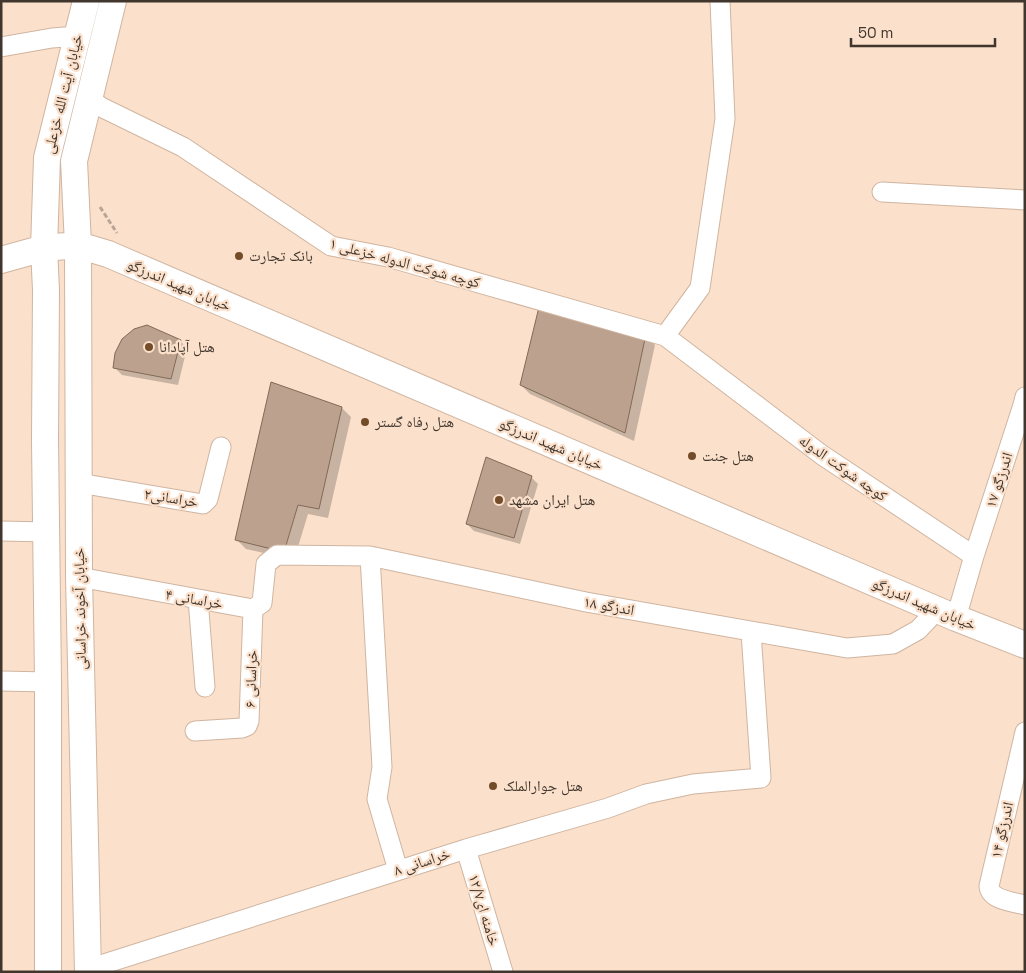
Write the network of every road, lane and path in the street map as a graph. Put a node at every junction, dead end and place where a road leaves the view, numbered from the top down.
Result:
1 (86, 1) edge
2 (113, 1) edge
3 (720, 1) edge
4 (78, 36) junction
5 (1, 47) edge
6 (89, 98) junction
7 (882, 192) dead end
8 (1025, 200) edge
9 (96, 201) dead end
10 (117, 234) dead end
11 (78, 245) junction
12 (44, 248) junction
13 (1, 260) edge
14 (665, 336) junction
15 (1024, 403) edge
16 (221, 447) dead end
17 (79, 483) junction
18 (1, 531) edge
19 (47, 532) junction
20 (370, 556) junction
21 (974, 556) junction
22 (79, 577) junction
23 (198, 599) junction
24 (254, 610) junction
25 (947, 614) junction
26 (751, 632) junction
27 (1025, 645) edge
28 (1, 681) edge
29 (48, 682) junction
30 (206, 687) dead end
31 (194, 731) dead end
32 (1025, 732) edge
33 (466, 849) junction
34 (398, 870) junction
35 (1025, 905) edge
36 (88, 970) edge
37 (48, 972) edge
38 (503, 972) edge

1 - 4 main road, خیابان آیت الله خزعلی
2 - 6 main road, خیابان آیت الله خزعلی
3 - 14 street
4 - 5 street
4 - 12 main road, خیابان آیت الله خزعلی
6 - 11 main road, خیابان آیت الله خزعلی
6 - 14 street, کوچه شوکت الدوله خزعلی ۱
7 - 8 street
9 - 10 path
11 - 12 main road
11 - 17 main road, خیابان آخوند خراسانی
11 - 25 main road, خیابان شهید اندرزگو
12 - 13 main road
12 - 19 main road
14 - 21 street, کوچه شوکت الدوله
15 - 21 street, اندرزگو ۱۷
16 - 17 street, خراسانی۲
17 - 22 main road, خیابان آخوند خراسانی
18 - 19 street
19 - 29 main road
20 - 24 street, اندزگو ۱۸
20 - 26 street, اندزگو ۱۸
20 - 34 street
21 - 25 street
22 - 23 street, خراسانی ۴
22 - 36 main road, خیابان آخوند خراسانی
23 - 24 street, خراسانی ۴
23 - 30 street
24 - 31 street, خراسانی ۶
25 - 26 street, اندزگو ۱۸
25 - 27 main road, خیابان شهید اندرزگو
26 - 33 street, خراسانی ۸
28 - 29 street
29 - 37 main road
32 - 35 street, اندرزگو ۱۴
33 - 34 street, خراسانی ۸
33 - 38 street, خامنه ای۱۲/۷
34 - 36 street, خراسانی ۸

